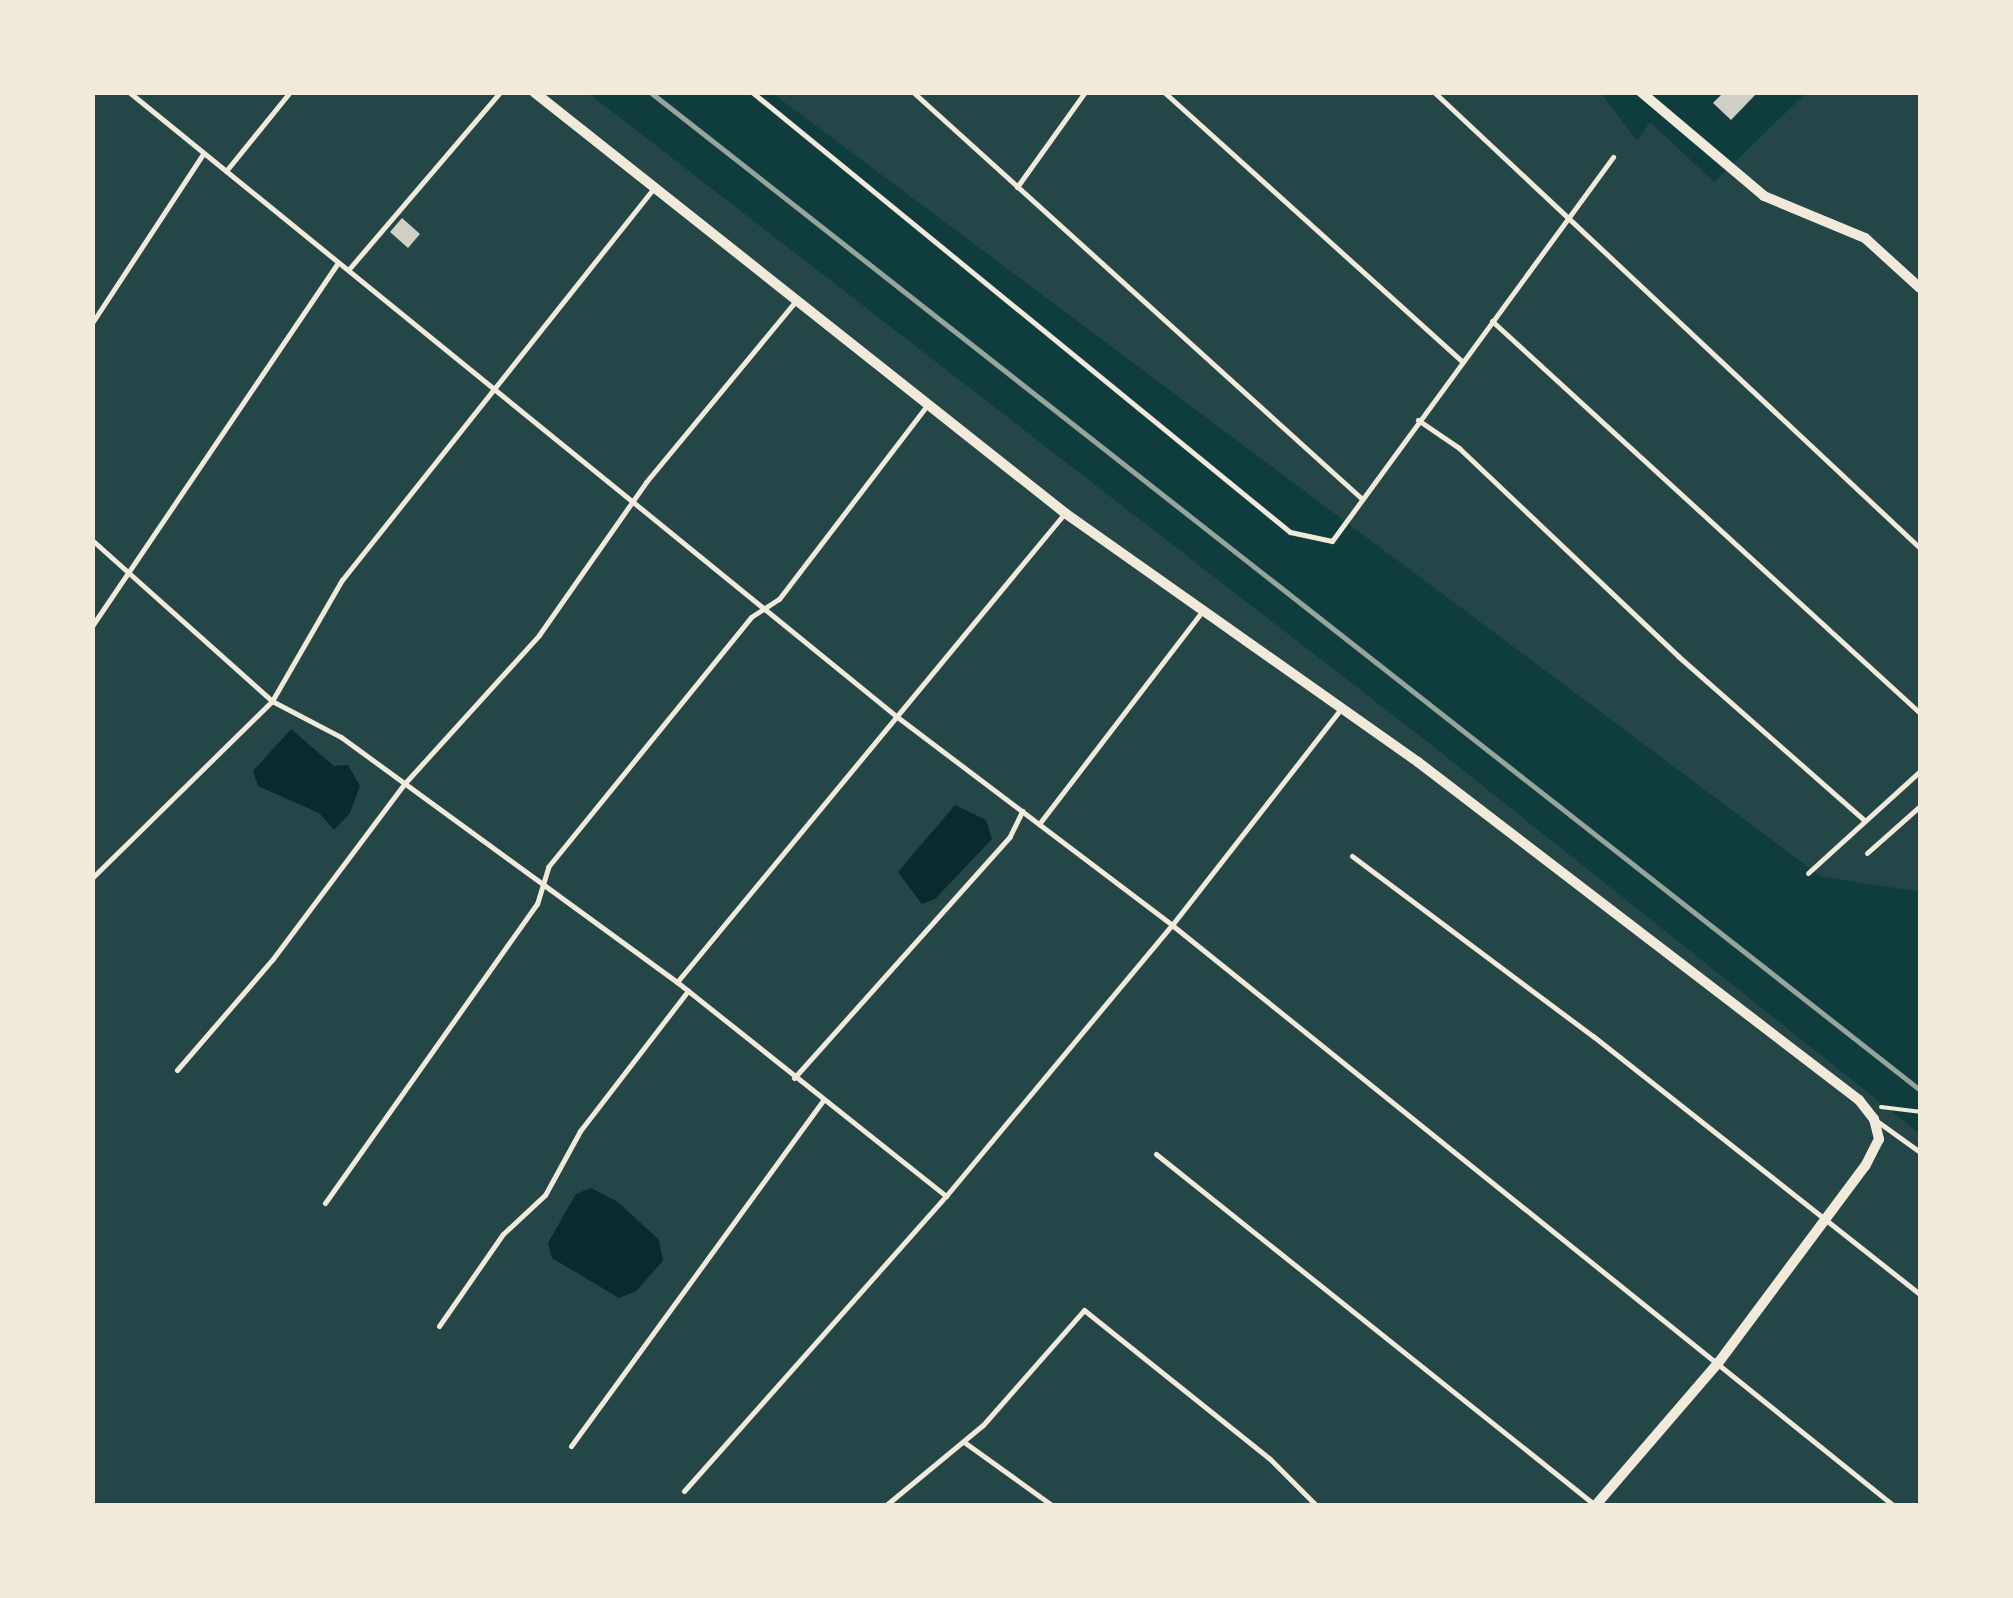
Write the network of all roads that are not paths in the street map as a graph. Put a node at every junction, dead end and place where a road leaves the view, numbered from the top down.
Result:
1 (129, 92) edge
2 (290, 92) edge
3 (500, 92) edge
4 (534, 92) edge
5 (752, 92) edge
6 (914, 92) edge
7 (1085, 92) edge
8 (1164, 92) edge
9 (1434, 92) edge
10 (1642, 92) edge
11 (203, 153) junction
12 (1613, 158) dead end
13 (226, 172) junction
14 (654, 188) junction
15 (1017, 188) junction
16 (1566, 221) junction
17 (338, 262) junction
18 (349, 270) junction
19 (1920, 288) edge
20 (798, 298) junction
21 (1492, 321) junction
22 (92, 324) edge
23 (1462, 361) junction
24 (495, 389) junction
25 (930, 401) junction
26 (1418, 420) junction
27 (1361, 498) junction
28 (634, 502) junction
29 (1065, 513) junction
30 (92, 540) edge
31 (1920, 548) edge
32 (132, 576) junction
33 (765, 609) junction
34 (1200, 614) junction
35 (92, 626) edge
36 (272, 701) junction
37 (1342, 708) junction
38 (1920, 713) edge
39 (896, 716) junction
40 (1920, 770) edge
41 (405, 783) junction
42 (1920, 806) edge
43 (1022, 811) junction
44 (1865, 820) junction
45 (1038, 824) junction
46 (1867, 853) dead end
47 (1352, 856) dead end
48 (1808, 873) dead end
49 (92, 878) edge
50 (543, 884) junction
51 (1172, 925) junction
52 (677, 982) junction
53 (688, 991) junction
54 (177, 1070) dead end
55 (794, 1078) junction
56 (823, 1100) junction
57 (1870, 1114) junction
58 (1920, 1152) edge
59 (1156, 1154) dead end
60 (946, 1196) junction
61 (326, 1203) dead end
62 (1824, 1218) junction
63 (1920, 1294) edge
64 (439, 1326) dead end
65 (1718, 1363) junction
66 (964, 1442) junction
67 (571, 1446) dead end
68 (684, 1491) dead end
69 (1595, 1505) edge
70 (885, 1506) edge
71 (1053, 1506) edge
72 (1317, 1506) edge
73 (1894, 1506) edge

1 - 11 lane
2 - 13 lane
3 - 18 lane
4 - 14 street
5 - 27 lane
6 - 15 lane
7 - 15 lane
8 - 23 lane
9 - 16 lane
10 - 19 street
11 - 13 lane
11 - 22 lane
12 - 16 lane
13 - 17 lane
14 - 20 street
14 - 24 lane
15 - 27 lane
16 - 21 lane
16 - 31 lane
17 - 18 lane
17 - 32 lane
18 - 24 lane
20 - 25 street
20 - 28 lane
21 - 23 lane
21 - 38 lane
23 - 26 lane
24 - 28 lane
24 - 36 lane
25 - 29 street
25 - 33 lane
26 - 27 lane
26 - 44 lane
28 - 33 lane
28 - 41 lane
29 - 34 street
29 - 39 lane
30 - 32 lane
32 - 35 lane
32 - 36 lane
33 - 39 lane
33 - 50 lane
34 - 37 street
34 - 45 lane
36 - 41 lane
36 - 49 lane
37 - 51 lane
37 - 57 street
39 - 43 lane
39 - 52 lane
40 - 44 lane
41 - 50 lane
41 - 54 lane
42 - 46 lane
43 - 45 lane
43 - 55 lane
44 - 48 lane
45 - 51 lane
47 - 62 lane
50 - 52 lane
50 - 61 lane
51 - 60 lane
51 - 65 lane
52 - 53 lane
53 - 55 lane
53 - 64 lane
55 - 56 lane
56 - 60 lane
56 - 67 lane
57 - 58 lane
57 - 62 street
59 - 69 lane
60 - 68 lane
62 - 63 lane
62 - 65 street
65 - 69 street
65 - 73 lane
66 - 70 lane
66 - 71 lane
66 - 72 lane

